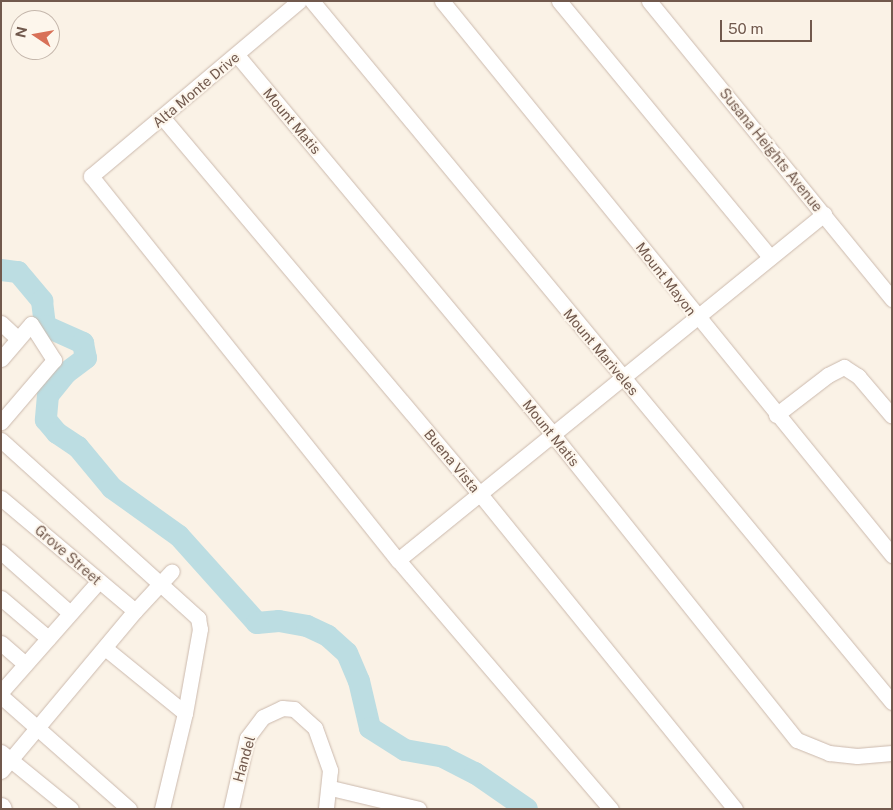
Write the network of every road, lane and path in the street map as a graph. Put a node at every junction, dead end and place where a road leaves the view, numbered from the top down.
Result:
1 (299, 1) edge
2 (312, 1) edge
3 (442, 1) edge
4 (559, 1) edge
5 (649, 1) edge
6 (237, 55) junction
7 (163, 118) junction
8 (824, 214) junction
9 (770, 257) junction
10 (892, 299) edge
11 (697, 318) junction
12 (1, 323) edge
13 (18, 338) junction
14 (1, 359) edge
15 (623, 378) junction
16 (776, 415) junction
17 (892, 416) edge
18 (1, 422) edge
19 (554, 436) junction
20 (1, 440) edge
21 (480, 494) junction
22 (1, 498) edge
23 (1, 552) edge
24 (892, 555) edge
25 (398, 560) junction
26 (172, 570) dead end
27 (98, 581) junction
28 (161, 584) junction
29 (1, 598) edge
30 (135, 611) junction
31 (70, 613) junction
32 (48, 638) junction
33 (1, 644) edge
34 (105, 648) junction
35 (25, 664) junction
36 (1, 692) edge
37 (1, 696) edge
38 (892, 702) edge
39 (185, 713) junction
40 (40, 728) junction
41 (892, 753) edge
42 (5, 761) edge
43 (330, 788) junction
44 (125, 807) edge
45 (71, 809) edge
46 (162, 809) edge
47 (231, 809) edge
48 (326, 809) edge
49 (420, 809) edge
50 (611, 809) edge
51 (735, 809) edge

1 - 6 street, Alta Monte Drive
2 - 15 street, Mount Mariveles
3 - 11 street, Mount Mayon
4 - 9 street
5 - 8 street, Susana Heights Avenue
6 - 7 street, Alta Monte Drive
6 - 19 street, Mount Matis
7 - 21 street, Buena Vista
7 - 25 street, Alta Monte Drive
8 - 9 street
8 - 10 street, Susana Heights Avenue
9 - 11 street
11 - 15 street
11 - 16 street, Mount Mayon
12 - 13 street
13 - 14 street
13 - 18 street
15 - 19 street
15 - 38 street, Mount Mariveles
16 - 17 street
16 - 24 street, Mount Mayon
19 - 21 street
19 - 41 street, Mount Matis
20 - 28 street
21 - 25 street
21 - 51 street, Buena Vista
22 - 27 street, Grove Street
23 - 31 street
25 - 50 street
26 - 28 street
27 - 30 street, Grove Street
27 - 31 street
28 - 30 street
28 - 39 street
29 - 32 street
30 - 34 street
31 - 32 street
32 - 35 street
33 - 35 street
34 - 39 street
34 - 40 street
35 - 36 street
37 - 40 street
39 - 46 street
40 - 42 street
40 - 44 street
42 - 45 street
43 - 47 street, Handel
43 - 48 street, Handel
43 - 49 street

